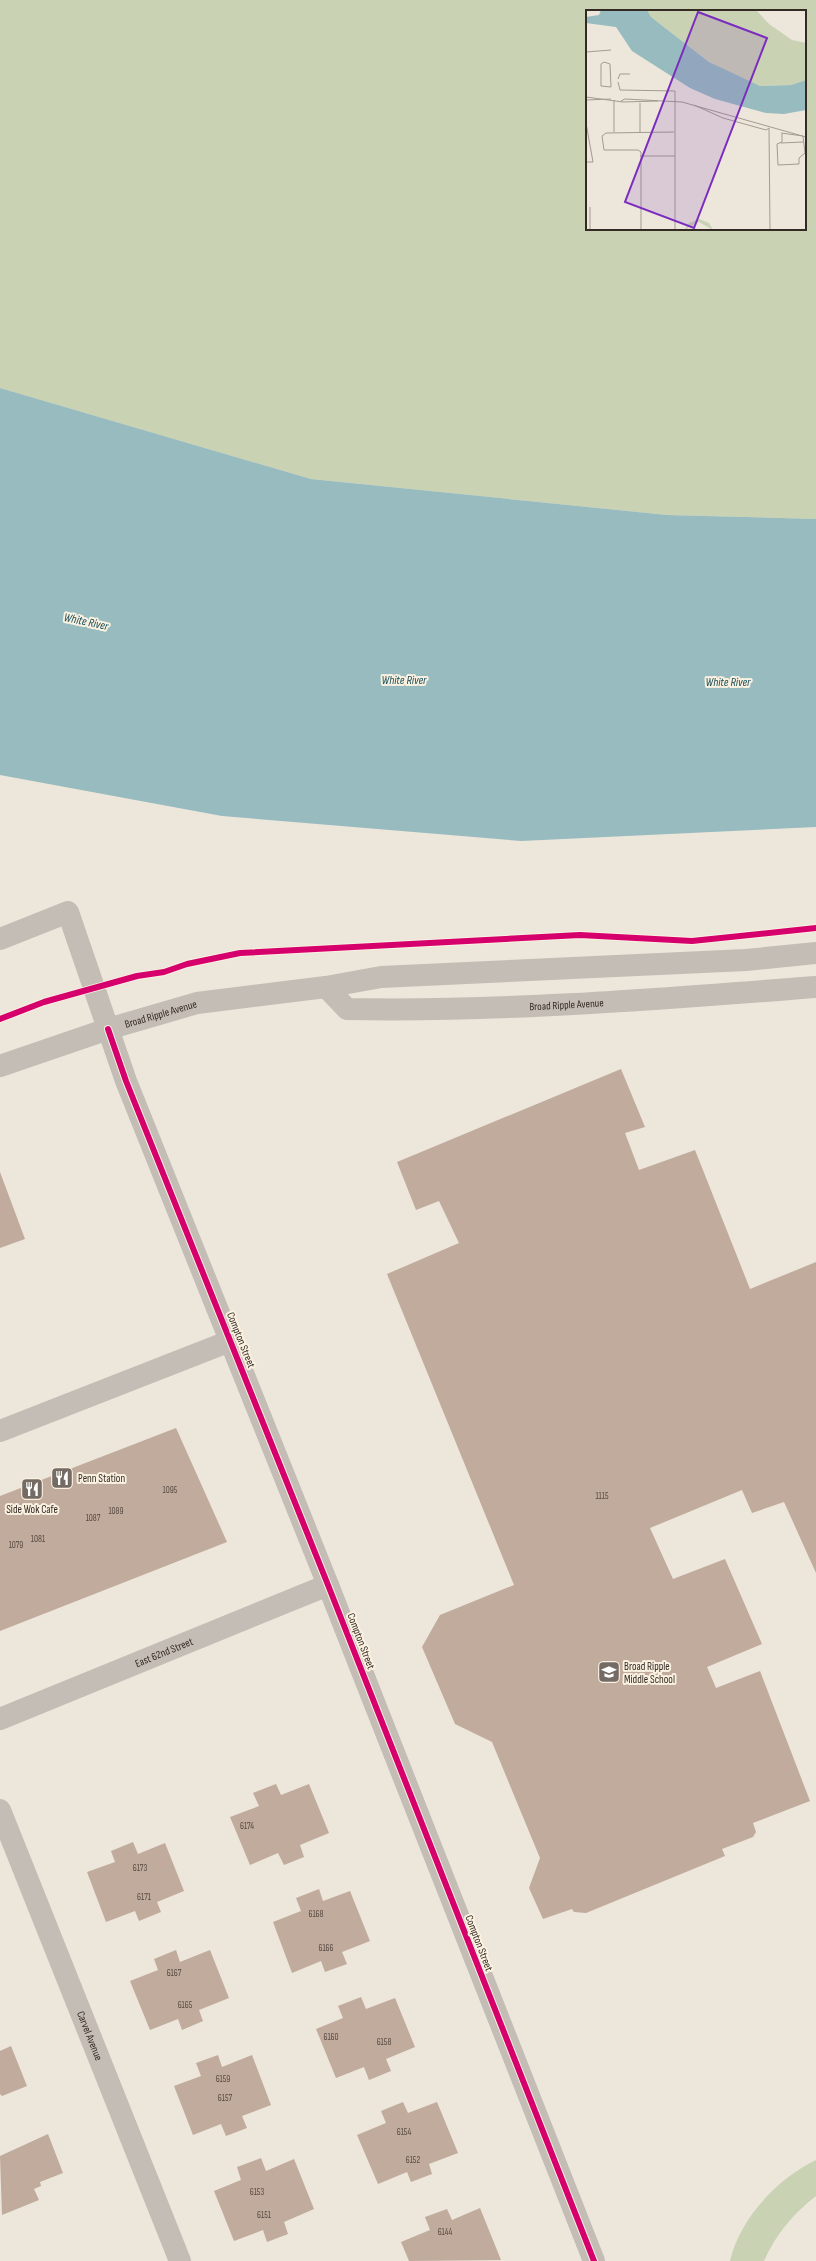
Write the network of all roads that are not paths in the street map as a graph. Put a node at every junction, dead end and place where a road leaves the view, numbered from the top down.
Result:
1 (0, 939) edge
2 (816, 953) edge
3 (326, 987) junction
4 (816, 987) edge
5 (108, 1029) junction
6 (0, 1066) edge
7 (230, 1341) junction
8 (0, 1431) edge
9 (328, 1585) junction
10 (0, 1719) edge
11 (0, 1810) edge
12 (180, 2261) edge
13 (594, 2261) edge

1 - 5 street, Compton Street
2 - 3 street, Broad Ripple Avenue
3 - 4 street, Broad Ripple Avenue
3 - 5 street, Broad Ripple Avenue
5 - 6 street, Broad Ripple Avenue
5 - 7 street, Compton Street
7 - 8 street
7 - 9 street, Compton Street
9 - 10 street, East 62nd Street
9 - 13 street, Compton Street
11 - 12 street, Carvel Avenue

